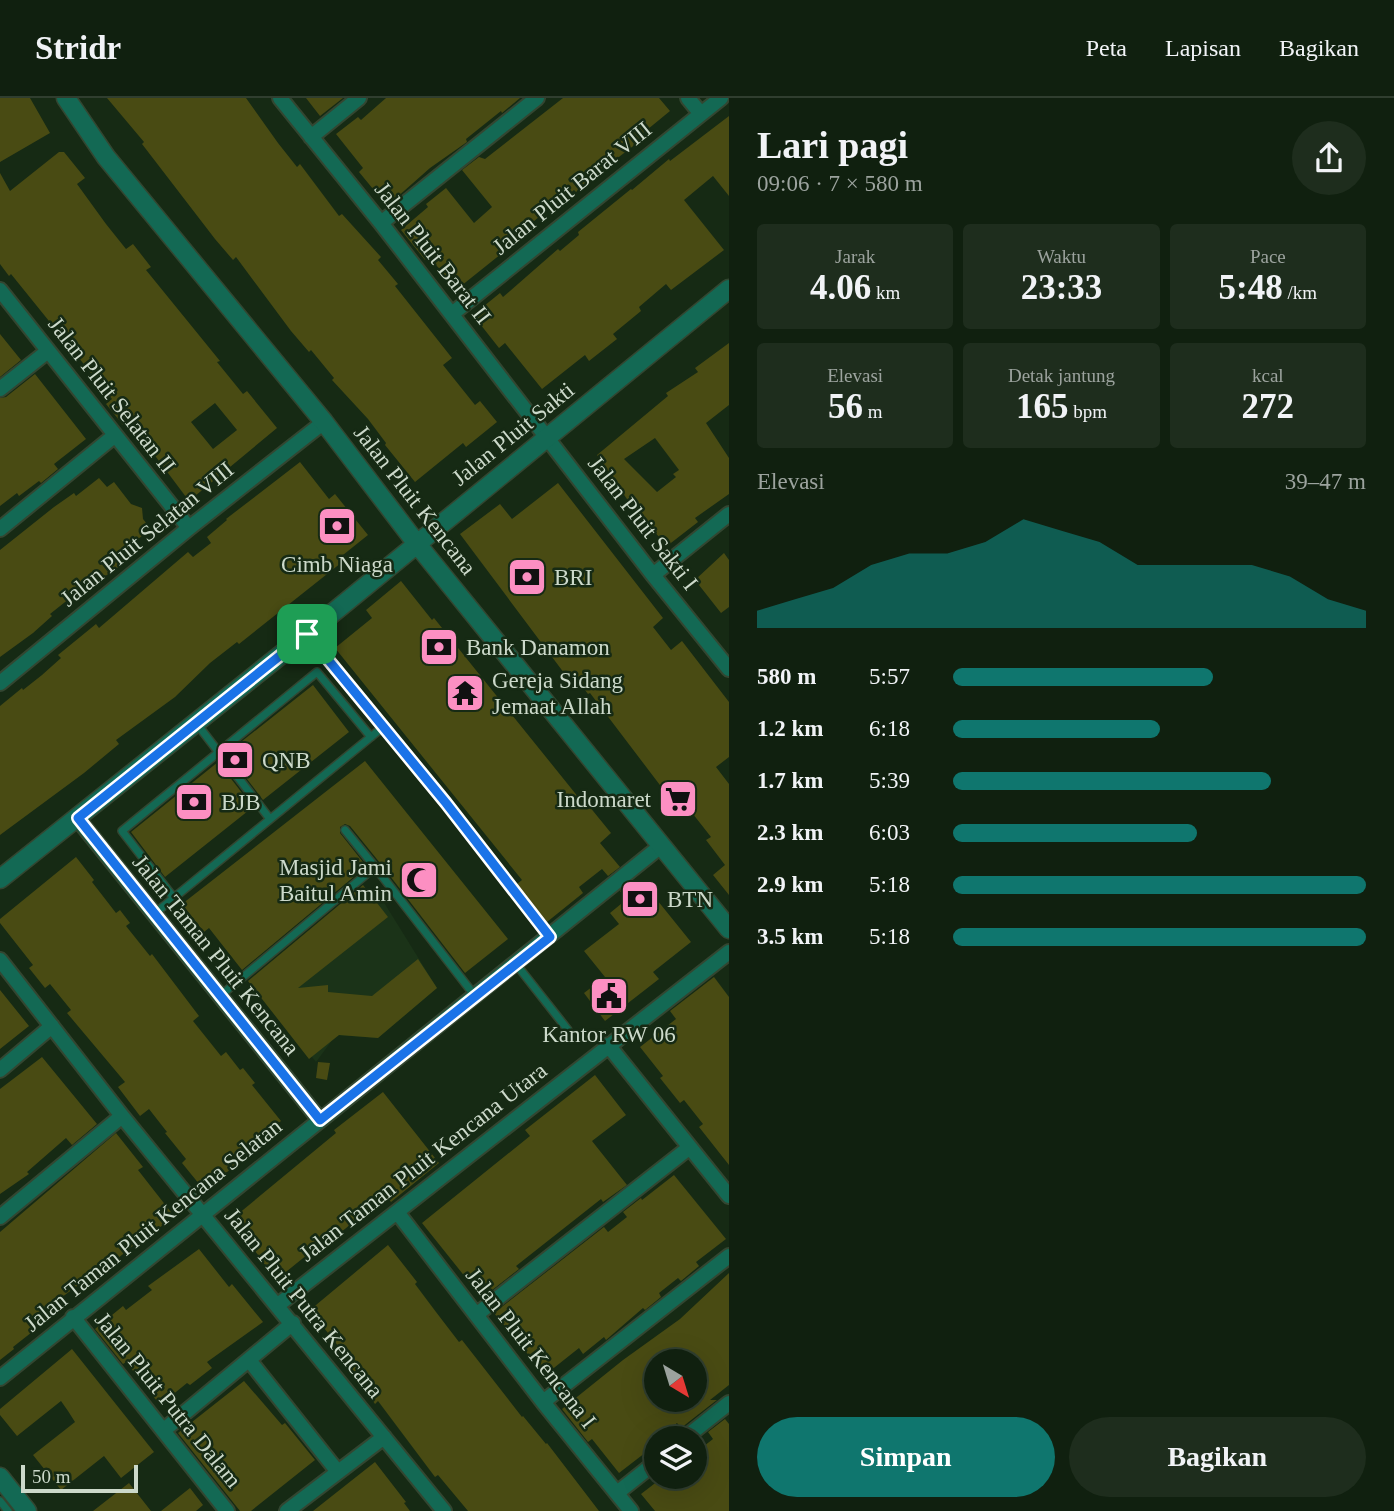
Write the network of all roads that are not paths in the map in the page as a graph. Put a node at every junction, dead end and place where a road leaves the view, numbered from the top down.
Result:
1 (66, 98) edge
2 (280, 98) edge
3 (359, 98) edge
4 (537, 98) edge
5 (688, 98) edge
6 (721, 98) edge
7 (701, 114) junction
8 (311, 137) junction
9 (381, 223) junction
10 (729, 289) edge
11 (0, 290) edge
12 (452, 314) junction
13 (48, 351) junction
14 (0, 389) edge
15 (324, 422) junction
16 (114, 436) junction
17 (549, 438) junction
18 (729, 514) edge
19 (189, 528) junction
20 (0, 529) edge
21 (417, 544) junction
22 (653, 575) junction
23 (307, 634) junction
24 (729, 669) edge
25 (0, 683) edge
26 (196, 724) junction
27 (383, 727) junction
28 (371, 737) junction
29 (218, 752) junction
30 (78, 818) junction
31 (270, 819) junction
32 (345, 830) dead end
33 (662, 845) junction
34 (374, 867) junction
35 (0, 879) edge
36 (174, 898) junction
37 (154, 914) junction
38 (729, 929) edge
39 (550, 937) junction
40 (729, 951) edge
41 (0, 960) edge
42 (516, 964) junction
43 (220, 996) junction
44 (475, 996) junction
45 (52, 1026) junction
46 (568, 1030) dead end
47 (608, 1045) junction
48 (0, 1070) edge
49 (122, 1116) junction
50 (320, 1120) junction
51 (690, 1147) junction
52 (729, 1196) edge
53 (397, 1212) junction
54 (202, 1214) junction
55 (0, 1217) edge
56 (729, 1256) edge
57 (278, 1305) junction
58 (476, 1315) junction
59 (73, 1317) junction
60 (293, 1324) junction
61 (249, 1360) junction
62 (0, 1378) edge
63 (543, 1402) junction
64 (729, 1403) edge
65 (700, 1426) edge
66 (164, 1430) junction
67 (384, 1437) junction
68 (338, 1472) junction
69 (644, 1472) edge
70 (0, 1477) edge
71 (617, 1493) junction
72 (0, 1501) edge
73 (8, 1511) edge
74 (27, 1511) edge
75 (228, 1511) edge
76 (287, 1511) edge
77 (444, 1511) edge
78 (632, 1511) edge

1 - 15 street, Jalan Pluit Kencana
2 - 8 street, Jalan Pluit Barat II
3 - 8 street
4 - 9 street
5 - 7 street
6 - 7 street, Jalan Pluit Barat VIII
7 - 12 street, Jalan Pluit Barat VIII
8 - 9 street, Jalan Pluit Barat II
9 - 12 street, Jalan Pluit Barat II
10 - 17 street, Jalan Pluit Sakti
11 - 13 street, Jalan Pluit Selatan II
12 - 17 street, Jalan Pluit Barat II
13 - 14 street
13 - 16 street, Jalan Pluit Selatan II
15 - 19 street, Jalan Pluit Selatan VIII
15 - 21 street, Jalan Pluit Kencana
16 - 19 street, Jalan Pluit Selatan II
16 - 20 street
17 - 21 street, Jalan Pluit Sakti
17 - 22 street, Jalan Pluit Sakti I
18 - 22 street
19 - 25 street, Jalan Pluit Selatan VIII
21 - 23 street, Jalan Pluit Sakti
21 - 33 street, Jalan Pluit Kencana
22 - 24 street, Jalan Pluit Sakti I
23 - 26 street, Jalan Pluit Sakti
23 - 27 lane
26 - 29 lane
26 - 30 street, Jalan Pluit Sakti
27 - 28 lane
27 - 39 lane
28 - 29 lane
28 - 31 lane
29 - 31 lane
29 - 36 lane
30 - 35 street, Jalan Pluit Sakti
30 - 37 street, Jalan Taman Pluit Kencana
31 - 36 lane
32 - 34 lane
33 - 38 street, Jalan Pluit Kencana
33 - 39 street, Jalan Taman Pluit Kencana Selatan
34 - 43 lane
34 - 44 lane
36 - 37 lane
37 - 43 street, Jalan Taman Pluit Kencana
39 - 42 street, Jalan Taman Pluit Kencana Selatan
40 - 47 street, Jalan Taman Pluit Kencana Utara
41 - 45 street, Jalan Pluit Putra Kencana
42 - 44 street, Jalan Taman Pluit Kencana Selatan
42 - 46 lane
43 - 50 street, Jalan Taman Pluit Kencana
44 - 50 street, Jalan Taman Pluit Kencana Selatan
45 - 48 street
45 - 49 street, Jalan Pluit Putra Kencana
47 - 51 street
47 - 53 street, Jalan Taman Pluit Kencana Utara
49 - 54 street, Jalan Pluit Putra Kencana
49 - 55 street
50 - 54 street, Jalan Taman Pluit Kencana Selatan
51 - 52 street
51 - 58 street
53 - 57 street, Jalan Taman Pluit Kencana Utara
53 - 58 street, Jalan Pluit Kencana I
54 - 57 street, Jalan Pluit Putra Kencana
54 - 59 street, Jalan Taman Pluit Kencana Selatan
56 - 63 street
57 - 60 street, Jalan Pluit Putra Kencana
58 - 63 street, Jalan Pluit Kencana I
59 - 62 street, Jalan Taman Pluit Kencana Selatan
59 - 66 street, Jalan Pluit Putra Dalam
60 - 61 street
60 - 67 street, Jalan Pluit Putra Kencana
61 - 66 street
61 - 68 street
63 - 71 street, Jalan Pluit Kencana I
64 - 65 street
66 - 75 street, Jalan Pluit Putra Dalam
67 - 68 street
67 - 77 street, Jalan Pluit Putra Kencana
68 - 76 street
69 - 71 street
70 - 74 street
71 - 78 street, Jalan Pluit Kencana I
72 - 73 lane

